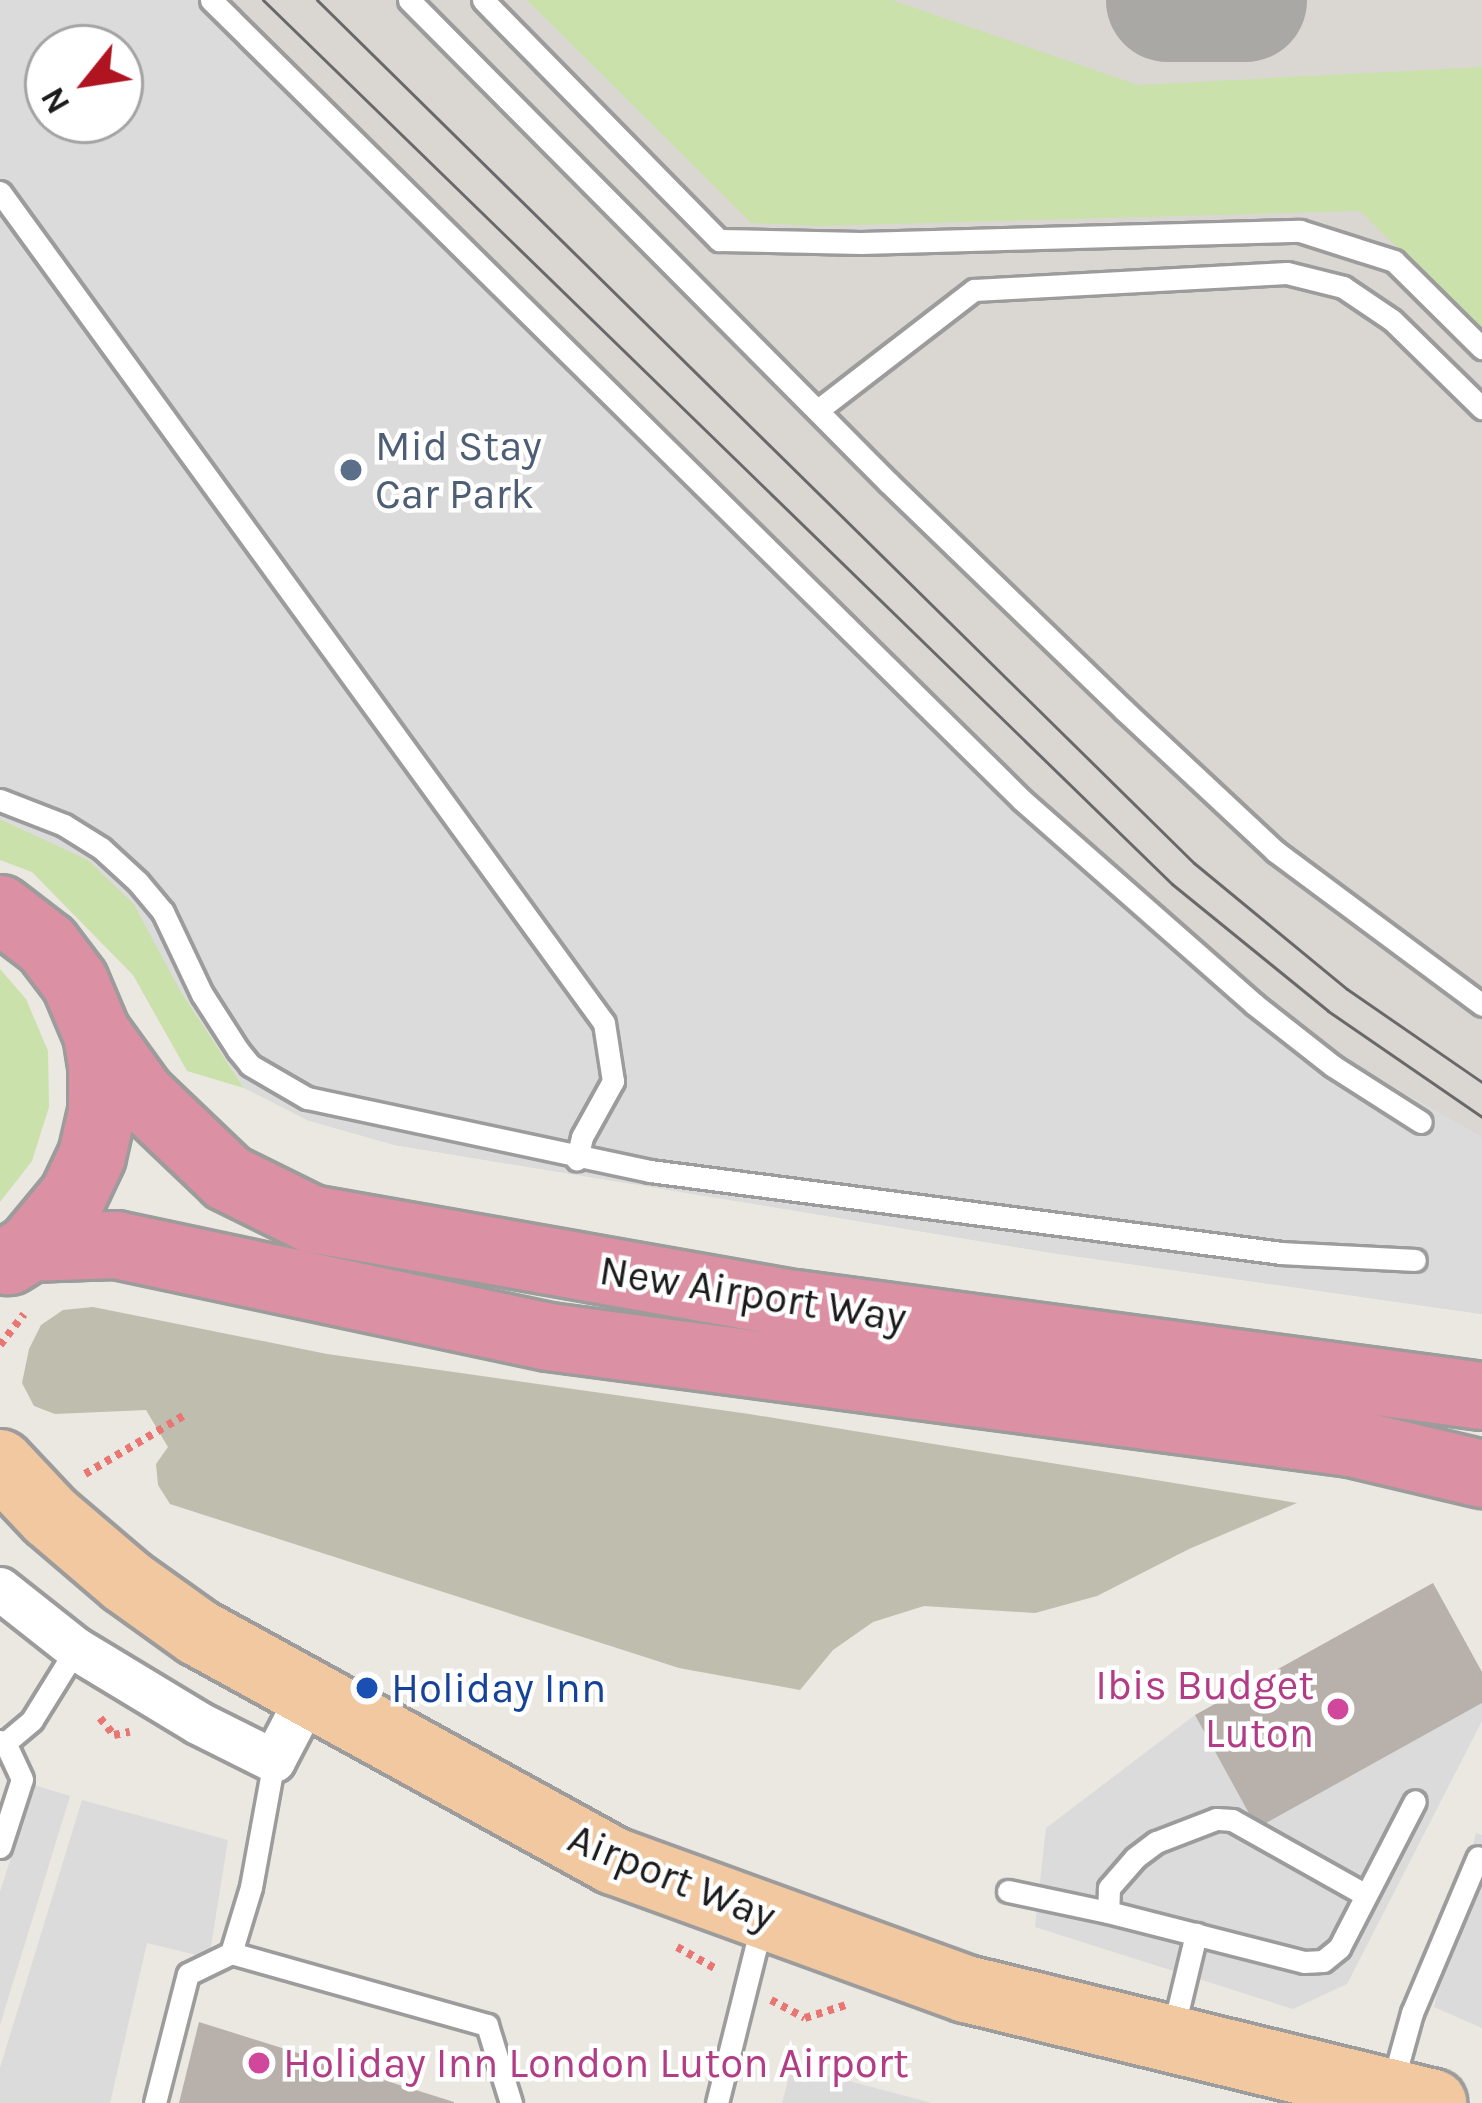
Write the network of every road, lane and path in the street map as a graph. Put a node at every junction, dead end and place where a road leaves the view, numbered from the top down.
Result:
1 (212, 0) edge
2 (409, 0) edge
3 (483, 0) edge
4 (0, 192) edge
5 (1482, 348) edge
6 (1482, 408) edge
7 (818, 410) junction
8 (0, 800) edge
9 (0, 909) edge
10 (1482, 1005) edge
11 (97, 1034) junction
12 (1421, 1122) dead end
13 (577, 1159) junction
14 (15, 1257) edge
15 (1415, 1260) dead end
16 (1482, 1396) edge
17 (183, 1416) dead end
18 (1482, 1474) edge
19 (19, 1483) edge
20 (0, 1589) edge
21 (76, 1649) junction
22 (309, 1694) junction
23 (3, 1742) edge
24 (274, 1760) junction
25 (1415, 1801) dead end
26 (0, 1847) edge
27 (1478, 1857) dead end
28 (1008, 1892) dead end
29 (1364, 1894) junction
30 (1108, 1912) junction
31 (763, 1915) junction
32 (1196, 1934) junction
33 (231, 1953) junction
34 (1171, 2037) junction
35 (1412, 2097) edge
36 (155, 2103) edge
37 (511, 2103) edge
38 (717, 2103) edge

1 - 12 lane
2 - 7 lane
3 - 5 lane
4 - 13 lane
6 - 7 lane
7 - 10 lane
8 - 13 lane
9 - 11 highway
11 - 14 highway
11 - 16 highway, New Airport Way
13 - 15 lane
14 - 18 highway, New Airport Way
17 - 19 path
19 - 22 main road, Airport Way
20 - 21 street
21 - 23 lane
21 - 24 street
22 - 24 street
22 - 31 main road, Airport Way
23 - 26 lane
24 - 33 lane
25 - 29 lane
27 - 35 lane
28 - 30 lane
29 - 30 lane
29 - 32 lane
30 - 32 lane
31 - 34 main road, Airport Way
31 - 38 lane
32 - 34 lane
33 - 36 lane
33 - 37 lane
34 - 35 main road, Airport Way

